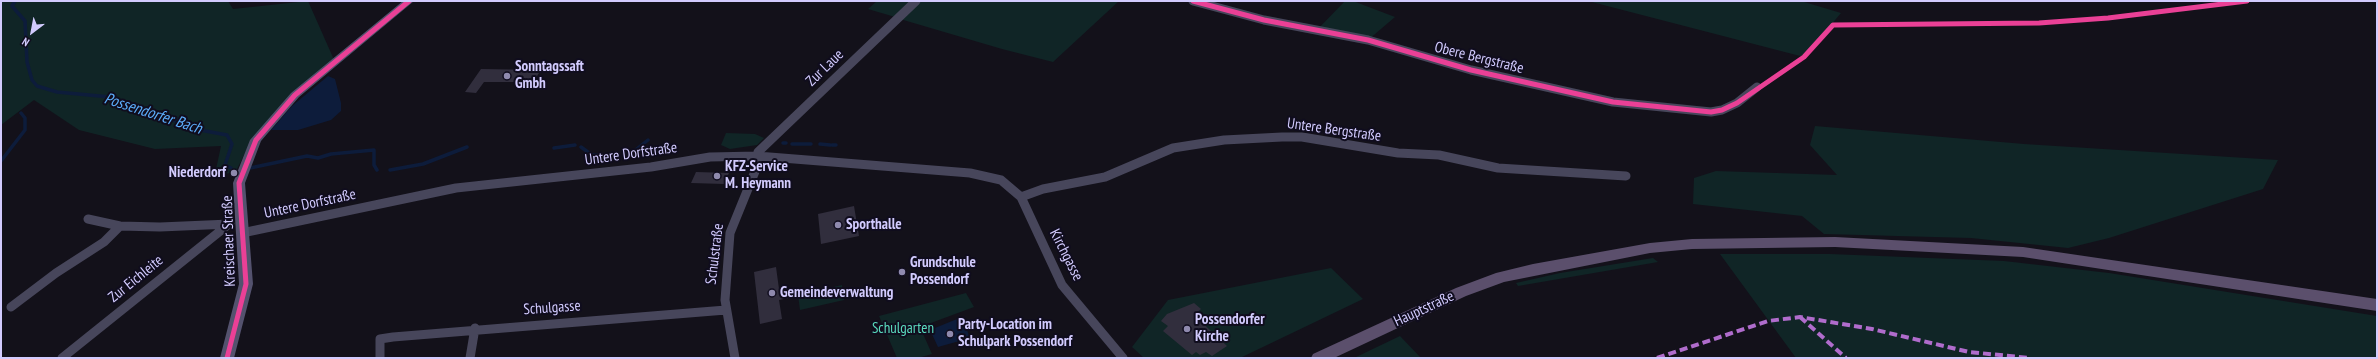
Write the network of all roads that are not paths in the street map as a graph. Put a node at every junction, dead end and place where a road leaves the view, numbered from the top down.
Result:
1 (410, 1) edge
2 (916, 1) edge
3 (1193, 1) edge
4 (1757, 87) dead end
5 (757, 156) junction
6 (1626, 176) dead end
7 (1020, 197) junction
8 (88, 218) dead end
9 (229, 224) junction
10 (120, 226) junction
11 (242, 228) junction
12 (2377, 305) edge
13 (12, 307) dead end
14 (726, 310) junction
15 (474, 328) junction
16 (62, 358) edge
17 (227, 358) edge
18 (380, 358) edge
19 (470, 358) edge
20 (735, 358) edge
21 (1123, 358) edge
22 (1319, 358) edge

1 - 11 main road, Kreischaer Straße
2 - 5 street, Zur Laue
3 - 4 street, Obere Bergstraße
5 - 7 street, Untere Dorfstraße
5 - 11 street, Untere Dorfstraße
5 - 14 street, Schulstraße
6 - 7 street, Untere Bergstraße
7 - 21 street, Kirchgasse
8 - 10 street
9 - 10 street
9 - 11 street
9 - 16 street, Zur Eichleite
10 - 13 street
11 - 17 main road, Kreischaer Straße
12 - 22 main road, Hauptstraße
14 - 15 street, Schulgasse
14 - 20 street, Schulstraße
15 - 18 street, Schulgasse
15 - 19 street

